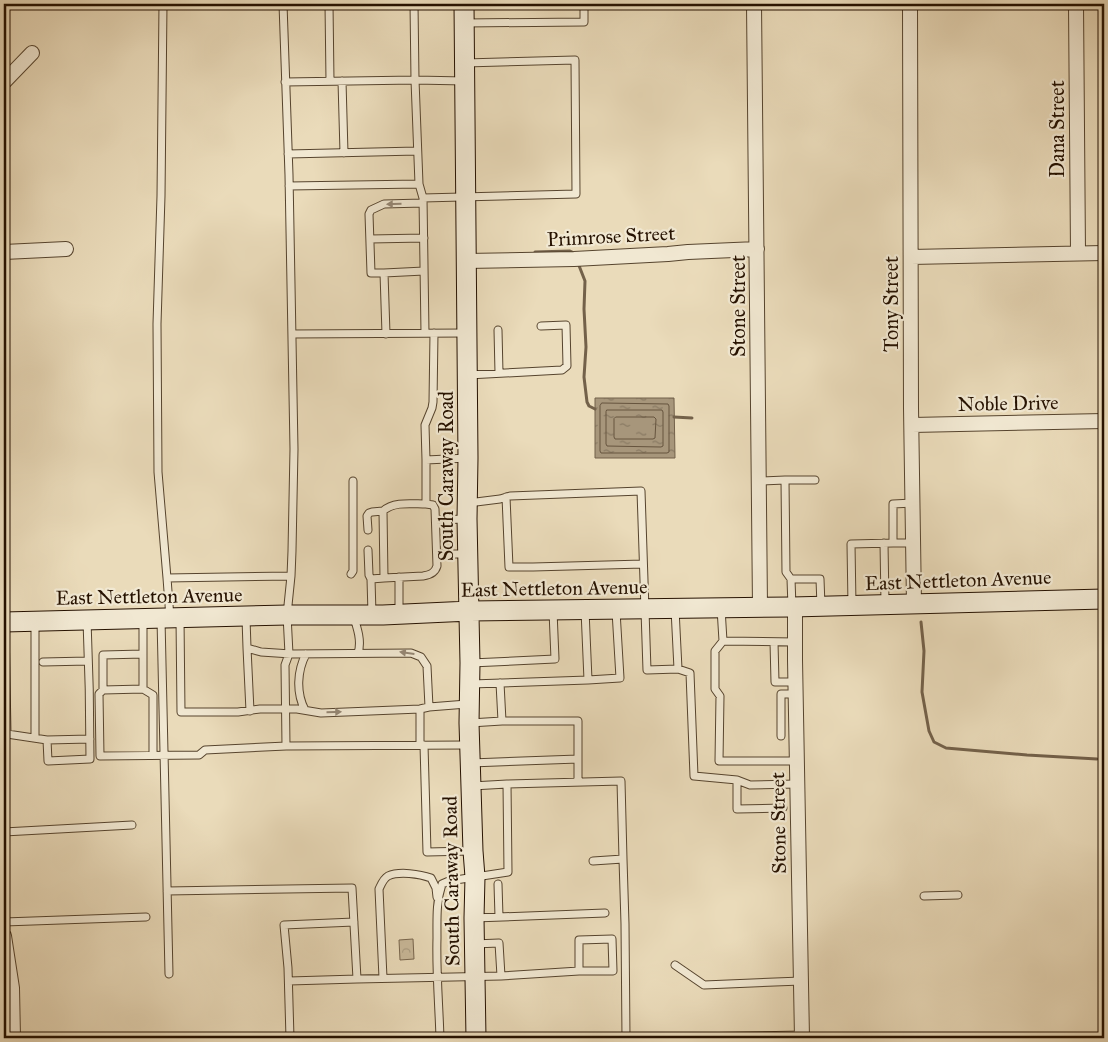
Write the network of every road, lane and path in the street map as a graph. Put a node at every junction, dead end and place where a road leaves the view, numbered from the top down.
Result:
1 (163, 4) edge
2 (283, 4) edge
3 (329, 4) edge
4 (414, 4) edge
5 (464, 4) edge
6 (584, 4) edge
7 (754, 4) edge
8 (910, 4) edge
9 (1076, 4) edge
10 (465, 24) junction
11 (32, 53) dead end
12 (465, 72) junction
13 (415, 80) junction
14 (330, 81) junction
15 (342, 81) junction
16 (4, 82) edge
17 (285, 82) junction
18 (418, 151) junction
19 (344, 153) junction
20 (288, 154) junction
21 (419, 184) junction
22 (289, 186) junction
23 (466, 197) junction
24 (423, 200) junction
25 (424, 238) junction
26 (370, 239) junction
27 (66, 249) dead end
28 (757, 249) junction
29 (4, 252) edge
30 (1078, 253) junction
31 (1104, 253) edge
32 (911, 257) junction
33 (466, 261) junction
34 (424, 271) junction
35 (384, 273) junction
36 (541, 326) dead end
37 (498, 330) dead end
38 (425, 333) junction
39 (467, 333) junction
40 (292, 334) junction
41 (386, 334) junction
42 (434, 334) junction
43 (499, 373) junction
44 (467, 375) junction
45 (1104, 421) edge
46 (912, 425) junction
47 (468, 458) junction
48 (426, 460) junction
49 (785, 480) junction
50 (815, 480) dead end
51 (353, 481) dead end
52 (759, 481) junction
53 (506, 497) junction
54 (913, 503) junction
55 (426, 504) junction
56 (383, 511) junction
57 (467, 511) junction
58 (436, 520) junction
59 (368, 530) dead end
60 (893, 543) junction
61 (913, 543) junction
62 (884, 544) junction
63 (368, 550) dead end
64 (436, 554) junction
65 (468, 554) junction
66 (643, 564) junction
67 (351, 574) dead end
68 (290, 576) junction
69 (399, 577) junction
70 (167, 578) junction
71 (372, 578) junction
72 (384, 578) junction
73 (791, 579) junction
74 (1104, 598) edge
75 (885, 604) junction
76 (914, 604) junction
77 (852, 605) junction
78 (821, 606) junction
79 (760, 607) junction
80 (794, 607) junction
81 (675, 608) junction
82 (721, 608) junction
83 (616, 609) junction
84 (644, 609) junction
85 (554, 610) junction
86 (585, 610) junction
87 (470, 611) junction
88 (400, 614) junction
89 (287, 615) junction
90 (353, 615) junction
91 (372, 615) junction
92 (246, 616) junction
93 (163, 618) junction
94 (87, 620) junction
95 (35, 621) junction
96 (5, 622) edge
97 (723, 641) junction
98 (774, 642) junction
99 (795, 642) junction
100 (247, 648) junction
101 (358, 653) junction
102 (143, 654) junction
103 (289, 654) junction
104 (306, 654) junction
105 (88, 661) junction
106 (43, 662) dead end
107 (470, 663) junction
108 (678, 669) junction
109 (588, 680) junction
110 (780, 682) junction
111 (500, 683) junction
112 (470, 684) junction
113 (795, 688) junction
114 (143, 689) junction
115 (103, 690) junction
116 (781, 694) junction
117 (469, 703) junction
118 (429, 707) junction
119 (286, 709) junction
120 (420, 709) junction
121 (305, 710) junction
122 (250, 711) junction
123 (502, 721) junction
124 (469, 723) junction
125 (5, 734) edge
126 (781, 736) dead end
127 (36, 738) junction
128 (90, 739) junction
129 (47, 740) junction
130 (422, 745) junction
131 (286, 746) junction
132 (153, 754) junction
133 (164, 754) junction
134 (471, 754) junction
135 (578, 759) junction
136 (797, 761) junction
137 (737, 780) junction
138 (578, 782) junction
139 (507, 784) junction
140 (797, 784) junction
141 (472, 786) junction
142 (783, 808) dead end
143 (132, 825) dead end
144 (4, 832) edge
145 (473, 851) junction
146 (623, 860) junction
147 (594, 861) dead end
148 (475, 877) junction
149 (498, 884) dead end
150 (167, 891) junction
151 (958, 895) dead end
152 (924, 896) dead end
153 (437, 909) junction
154 (605, 913) dead end
155 (146, 917) dead end
156 (498, 917) junction
157 (474, 918) junction
158 (4, 922) edge
159 (354, 922) junction
160 (4, 936) edge
161 (474, 944) junction
162 (612, 953) junction
163 (625, 953) junction
164 (675, 965) dead end
165 (579, 971) junction
166 (169, 974) dead end
167 (475, 976) junction
168 (501, 976) junction
169 (437, 977) junction
170 (382, 978) junction
171 (357, 979) junction
172 (289, 981) junction
173 (801, 981) junction
174 (8, 988) edge
175 (802, 1036) edge
176 (13, 1038) edge
177 (290, 1038) edge
178 (440, 1038) edge
179 (476, 1038) edge
180 (619, 1038) edge
181 (626, 1038) edge

1 - 70 lane
2 - 17 lane
3 - 14 lane
4 - 13 lane
5 - 10 main road, South Caraway Road
6 - 10 lane
7 - 28 street, Stone Street
8 - 32 street, Tony Street
9 - 30 street, Dana Street
10 - 12 main road, South Caraway Road
11 - 16 street
12 - 13 lane
12 - 23 main road, South Caraway Road
12 - 23 lane
13 - 15 lane
13 - 18 lane
14 - 15 lane
14 - 17 lane
15 - 19 lane
17 - 20 lane
18 - 19 lane
18 - 21 lane
19 - 20 lane
20 - 22 lane
21 - 22 lane
21 - 24 lane
22 - 40 lane
23 - 24 lane
23 - 33 main road, South Caraway Road
24 - 25 lane
24 -> 26 lane
25 - 26 lane
25 - 34 lane
26 - 35 lane
27 - 29 street
28 - 33 street, Primrose Street
28 - 52 street, Stone Street
30 - 31 street
30 - 32 street
32 - 46 street, Tony Street
33 - 39 main road, South Caraway Road
34 - 35 lane
34 - 38 lane
35 - 41 lane
36 - 43 lane
37 - 43 lane
38 - 41 lane
38 - 42 lane
39 - 42 lane
39 - 44 main road, South Caraway Road
40 - 41 lane
40 - 68 lane
42 - 48 lane
43 - 44 lane
44 - 47 main road, South Caraway Road
45 - 46 street, Noble Drive
46 - 54 street, Tony Street
47 - 48 lane
47 - 57 main road, South Caraway Road
48 - 55 lane
49 - 50 lane
49 - 52 lane
49 - 73 lane
51 - 67 lane
52 - 79 street, Stone Street
53 - 57 lane
53 - 66 lane
53 - 66 lane
54 - 60 lane
54 - 61 street, Tony Street
55 - 56 lane
55 - 58 lane
56 - 59 lane
56 - 72 lane
57 - 58 lane
57 - 65 main road, South Caraway Road
58 - 64 lane
60 - 61 lane
60 - 62 lane
61 - 76 street, Tony Street
62 - 75 lane
62 - 77 lane
63 - 71 lane
64 - 65 lane
64 - 69 lane
65 - 87 main road, South Caraway Road
66 - 84 lane
68 - 70 lane
68 - 89 lane
69 - 72 lane
69 - 88 lane
70 - 93 lane
71 - 72 lane
71 - 91 lane
73 - 78 lane
73 - 80 lane
74 - 76 main road, East Nettleton Avenue
75 - 76 main road, East Nettleton Avenue
75 - 77 main road, East Nettleton Avenue
77 - 78 main road, East Nettleton Avenue
78 - 80 main road, East Nettleton Avenue
79 - 80 main road, East Nettleton Avenue
79 - 82 main road, East Nettleton Avenue
80 - 99 street, Stone Street
81 - 82 main road, East Nettleton Avenue
81 - 84 main road, East Nettleton Avenue
81 - 108 lane
82 - 97 lane
83 - 84 main road, East Nettleton Avenue
83 - 86 main road, East Nettleton Avenue
83 - 109 lane
84 - 108 lane
85 - 86 main road, East Nettleton Avenue
85 - 87 main road, East Nettleton Avenue
85 - 107 lane
86 - 109 lane
87 - 88 main road, East Nettleton Avenue
87 - 107 main road, South Caraway Road
88 - 91 main road, East Nettleton Avenue
89 - 90 main road, East Nettleton Avenue
89 - 92 main road, East Nettleton Avenue
89 - 103 lane
90 - 91 main road, East Nettleton Avenue
90 - 101 lane
92 - 93 main road, East Nettleton Avenue
92 - 100 lane
93 - 94 main road, East Nettleton Avenue
93 - 102 lane
93 - 122 lane
93 - 133 lane
94 - 95 main road, East Nettleton Avenue
94 - 105 lane
95 - 96 main road, East Nettleton Avenue
95 - 127 lane
96 - 125 lane
97 - 98 lane
97 - 136 lane
98 - 99 lane
98 - 110 lane
99 - 113 street, Stone Street
100 - 103 lane
100 - 122 lane
101 - 104 lane
118 -> 101 lane
102 - 114 lane
102 - 115 lane
103 - 104 lane
103 - 119 lane
104 - 121 lane
105 - 106 lane
105 - 128 lane
107 - 112 main road, South Caraway Road
108 - 137 lane
109 - 111 lane
110 - 113 lane
110 - 116 lane
111 - 112 lane
111 - 123 lane
112 - 117 main road, South Caraway Road
113 - 116 lane
113 - 136 street, Stone Street
114 - 115 lane
114 - 132 lane
115 - 132 lane
116 - 126 lane
117 - 118 lane
117 - 124 main road, South Caraway Road
118 - 120 lane
119 - 121 lane
119 - 122 lane
119 - 131 lane
121 -> 120 lane
120 - 130 lane
123 - 124 lane
123 - 135 lane
124 - 134 main road, South Caraway Road
125 - 127 lane
127 - 129 lane
128 - 129 lane
128 - 129 lane
130 - 131 lane
130 - 134 lane
130 - 145 lane
131 - 133 lane
132 - 133 lane
133 - 150 lane
134 - 135 lane
134 - 141 main road, South Caraway Road
135 - 138 lane
136 - 140 street, Stone Street
137 - 140 lane
137 - 142 lane
138 - 139 lane
138 - 146 lane
139 - 141 lane
139 - 148 lane
140 - 173 street, Stone Street
141 - 145 main road, South Caraway Road
143 - 144 lane
145 - 148 main road, South Caraway Road
146 - 147 lane
146 - 163 lane
148 - 153 lane
148 - 157 main road, South Caraway Road
149 - 156 lane
150 - 159 lane
150 - 166 lane
151 - 152 lane
153 - 169 lane
153 - 170 lane
154 - 156 lane
155 - 158 lane
156 - 157 lane
157 - 161 main road, South Caraway Road
159 - 171 lane
159 - 172 lane
160 - 174 street
161 - 167 main road, South Caraway Road
161 - 168 lane
162 - 163 lane
162 - 165 lane
162 - 165 lane
163 - 181 lane
164 - 173 lane
165 - 168 lane
167 - 168 lane
167 - 169 lane
167 - 179 main road, South Caraway Road
169 - 170 lane
169 - 178 lane
170 - 171 lane
171 - 172 lane
172 - 177 lane
173 - 175 street, Stone Street
174 - 176 street
175 - 181 lane
180 - 181 lane

